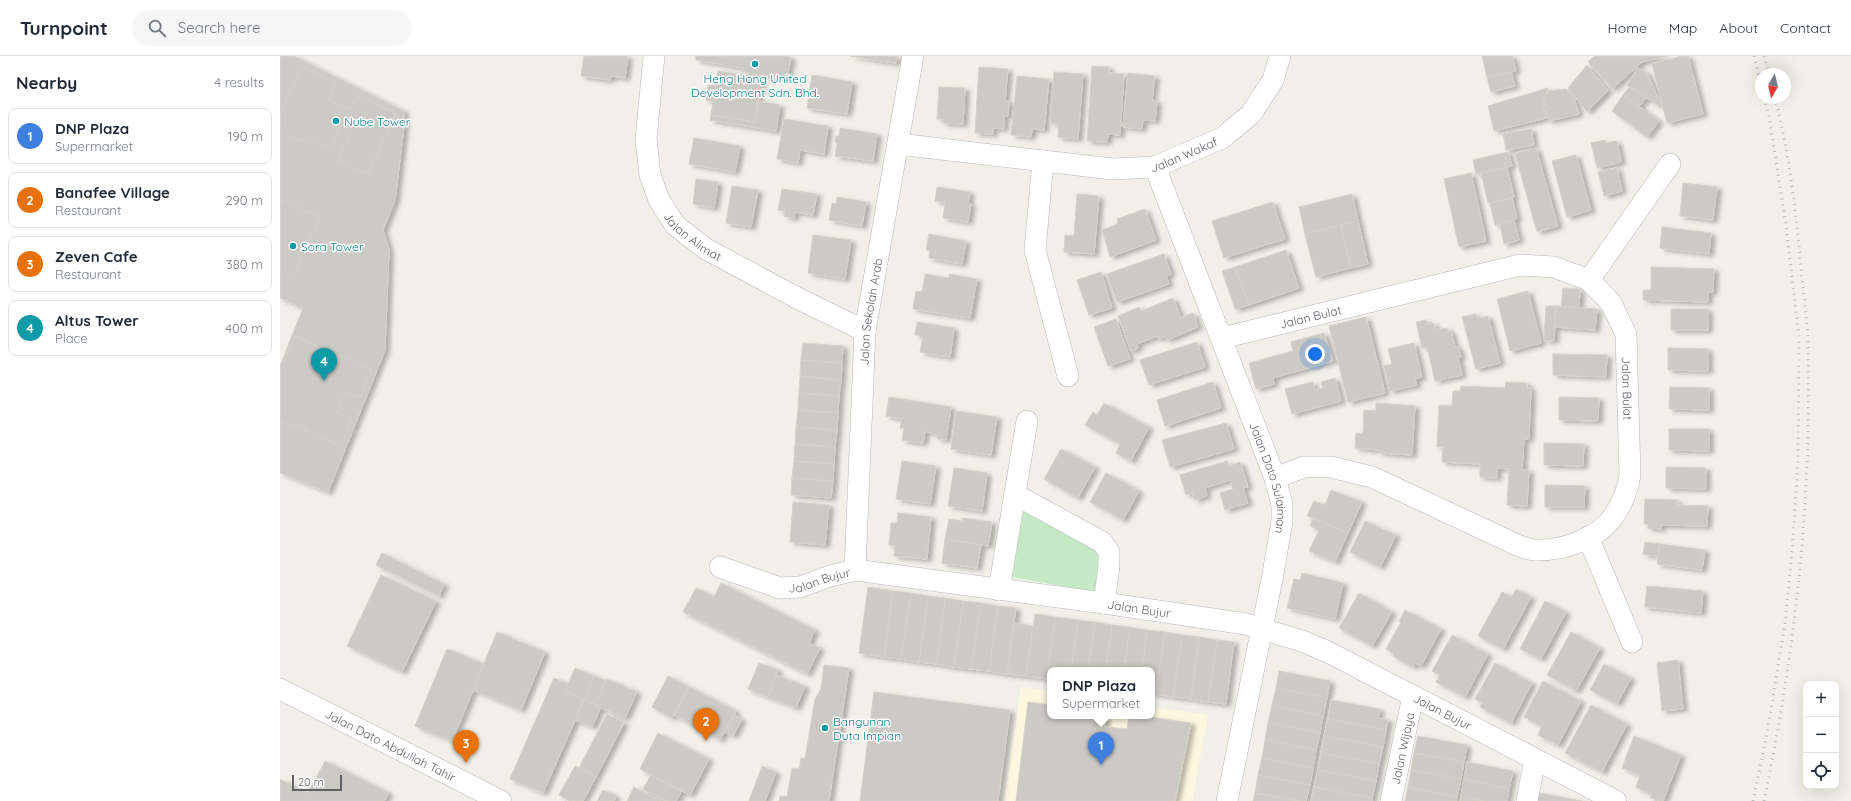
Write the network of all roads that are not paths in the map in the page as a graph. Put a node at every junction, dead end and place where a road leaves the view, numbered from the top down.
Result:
1 (654, 56) edge
2 (914, 56) edge
3 (1280, 56) edge
4 (898, 144) junction
5 (1043, 161) junction
6 (1670, 164) dead end
7 (1155, 168) junction
8 (1589, 280) junction
9 (865, 331) junction
10 (1222, 338) junction
11 (1068, 376) dead end
12 (1027, 420) dead end
13 (1275, 478) junction
14 (1016, 495) junction
15 (1588, 537) junction
16 (720, 567) dead end
17 (855, 570) junction
18 (999, 590) junction
19 (1104, 603) junction
20 (1262, 628) junction
21 (1632, 642) dead end
22 (280, 689) edge
23 (1413, 696) junction
24 (1535, 759) junction
25 (501, 801) edge
26 (1226, 801) edge
27 (1391, 801) edge
28 (1527, 801) edge
29 (1616, 801) edge

1 - 9 street, Jalan Alimat
2 - 4 street, Jalan Sekolah Arab
3 - 7 street, Jalan Wakaf
4 - 5 street, Jalan Wakaf
4 - 9 street, Jalan Sekolah Arab
5 - 7 street, Jalan Wakaf
5 - 11 street
6 - 8 street
7 - 10 street, Jalan Dato Sulaiman
8 - 10 street, Jalan Bulat
8 - 15 street, Jalan Bulat
9 - 17 street, Jalan Sekolah Arab
10 - 13 street, Jalan Dato Sulaiman
12 - 14 street
13 - 15 street, Jalan Bulat
13 - 20 street, Jalan Dato Sulaiman
14 - 18 street
14 - 19 street
15 - 21 street
16 - 17 street, Jalan Bujur
17 - 18 street, Jalan Bujur
18 - 19 street, Jalan Bujur
19 - 20 street, Jalan Bujur
20 - 23 street, Jalan Bujur
20 - 26 street, Jalan Dato Sulaiman
22 - 25 street, Jalan Dato Abdullah Tahir
23 - 24 street, Jalan Bujur
23 - 27 street, Jalan Wijaya
24 - 28 street
24 - 29 street, Jalan Bujur

